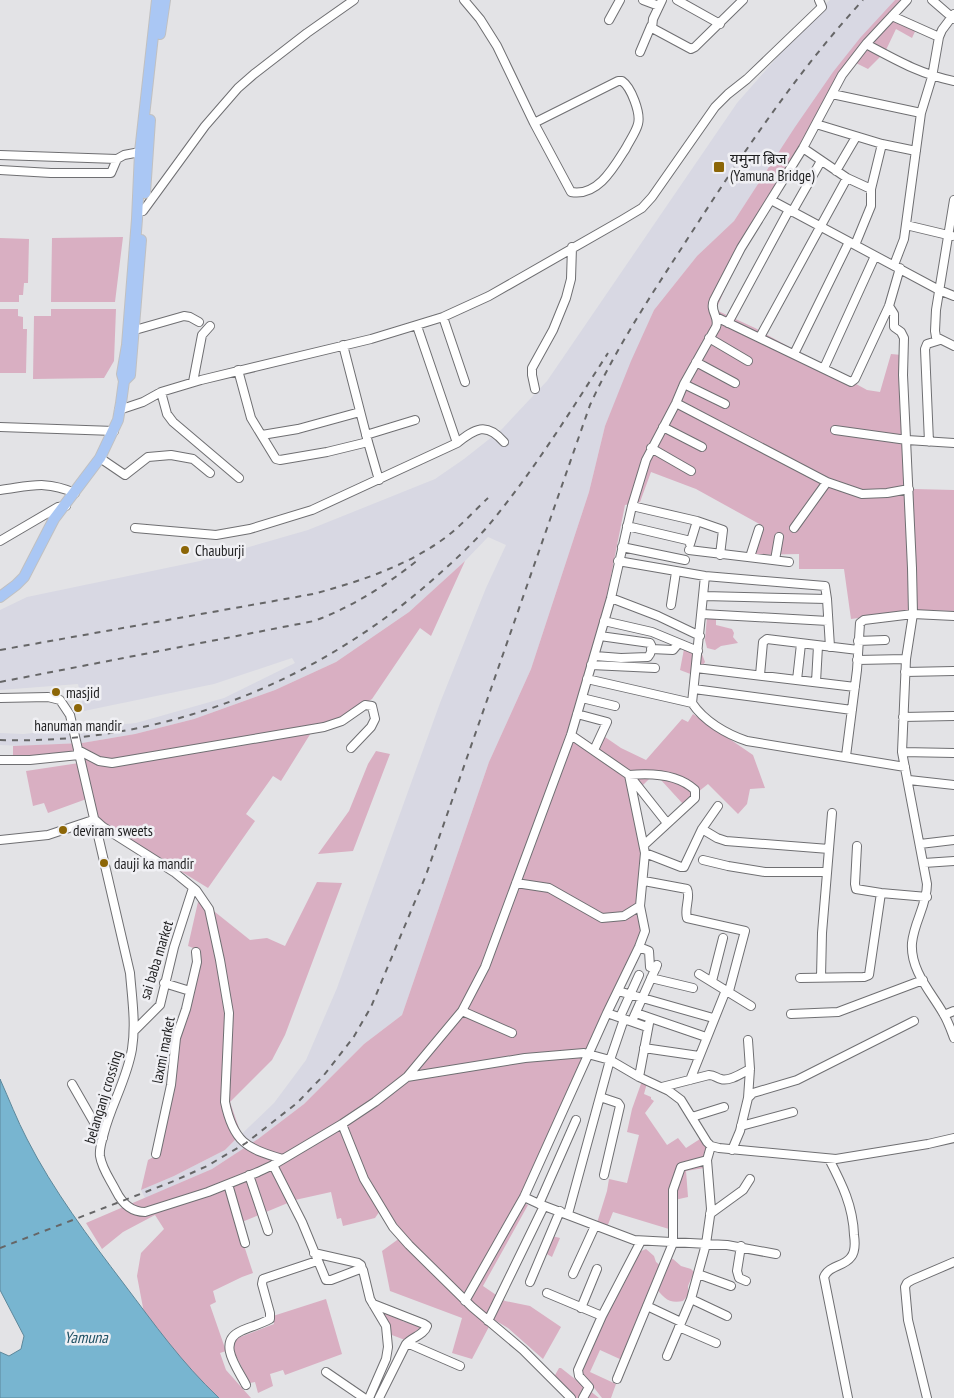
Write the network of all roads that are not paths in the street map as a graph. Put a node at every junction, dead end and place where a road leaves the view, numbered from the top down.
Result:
1 (157, 0) edge
2 (165, 0) edge
3 (354, 0) edge
4 (464, 0) edge
5 (620, 0) edge
6 (643, 0) edge
7 (677, 0) edge
8 (744, 0) edge
9 (819, 0) edge
10 (907, 0) edge
11 (932, 0) edge
12 (661, 3) edge
13 (892, 16) junction
14 (953, 16) edge
15 (609, 20) dead end
16 (720, 24) junction
17 (651, 26) junction
18 (939, 37) junction
19 (866, 44) junction
20 (640, 52) dead end
21 (932, 76) junction
22 (954, 81) edge
23 (832, 94) junction
24 (921, 113) junction
25 (534, 123) junction
26 (816, 124) junction
27 (856, 137) junction
28 (882, 144) junction
29 (803, 148) junction
30 (916, 151) junction
31 (140, 152) junction
32 (0, 156) edge
33 (117, 159) junction
34 (821, 161) junction
35 (0, 170) edge
36 (836, 171) junction
37 (847, 178) junction
38 (871, 189) junction
39 (771, 200) junction
40 (954, 200) edge
41 (143, 211) junction
42 (790, 211) junction
43 (906, 226) junction
44 (821, 227) junction
45 (952, 236) edge
46 (852, 243) junction
47 (572, 247) junction
48 (875, 256) junction
49 (897, 267) junction
50 (939, 290) junction
51 (954, 296) edge
52 (889, 306) junction
53 (443, 317) junction
54 (716, 317) junction
55 (199, 322) dead end
56 (728, 323) junction
57 (210, 326) dead end
58 (417, 326) junction
59 (135, 330) junction
60 (760, 337) junction
61 (709, 338) junction
62 (940, 340) junction
63 (343, 345) junction
64 (954, 346) edge
65 (954, 351) edge
66 (794, 354) junction
67 (748, 360) dead end
68 (696, 362) junction
69 (824, 368) junction
70 (238, 370) junction
71 (124, 381) junction
72 (193, 382) junction
73 (465, 382) dead end
74 (736, 383) dead end
75 (684, 384) junction
76 (535, 390) dead end
77 (161, 392) junction
78 (676, 403) junction
79 (725, 404) dead end
80 (119, 410) junction
81 (360, 412) junction
82 (415, 420) dead end
83 (0, 426) edge
84 (663, 427) junction
85 (835, 430) dead end
86 (114, 431) junction
87 (262, 435) junction
88 (367, 438) junction
89 (907, 440) junction
90 (504, 442) dead end
91 (929, 442) junction
92 (457, 443) junction
93 (954, 443) edge
94 (702, 447) dead end
95 (651, 448) junction
96 (100, 458) junction
97 (691, 471) dead end
98 (210, 473) dead end
99 (239, 478) dead end
100 (379, 480) junction
101 (827, 482) junction
102 (909, 489) junction
103 (0, 490) edge
104 (75, 493) junction
105 (66, 506) junction
106 (632, 506) junction
107 (697, 521) junction
108 (627, 526) junction
109 (135, 528) dead end
110 (794, 528) dead end
111 (759, 529) dead end
112 (780, 537) dead end
113 (0, 541) edge
114 (691, 542) junction
115 (622, 547) junction
116 (689, 550) junction
117 (720, 555) junction
118 (750, 557) junction
119 (685, 560) junction
120 (775, 560) junction
121 (618, 561) junction
122 (789, 562) dead end
123 (679, 572) junction
124 (705, 576) junction
125 (704, 596) junction
126 (0, 597) edge
127 (611, 598) junction
128 (827, 598) junction
129 (672, 605) dead end
130 (702, 614) junction
131 (913, 614) junction
132 (954, 616) edge
133 (604, 621) junction
134 (828, 621) junction
135 (600, 636) junction
136 (700, 636) junction
137 (884, 640) dead end
138 (858, 641) junction
139 (678, 644) junction
140 (801, 644) junction
141 (818, 646) junction
142 (830, 647) junction
143 (651, 649) junction
144 (858, 650) junction
145 (698, 651) junction
146 (595, 656) junction
147 (906, 659) junction
148 (857, 660) junction
149 (591, 665) junction
150 (655, 668) dead end
151 (696, 668) junction
152 (954, 671) edge
153 (905, 672) junction
154 (760, 675) junction
155 (587, 680) junction
156 (796, 680) junction
157 (816, 682) junction
158 (855, 687) junction
159 (694, 689) junction
160 (0, 698) edge
161 (582, 698) junction
162 (692, 703) junction
163 (615, 706) dead end
164 (852, 710) junction
165 (577, 714) junction
166 (954, 716) edge
167 (903, 717) junction
168 (571, 735) junction
169 (351, 748) dead end
170 (594, 750) junction
171 (79, 752) junction
172 (902, 752) junction
173 (954, 754) edge
174 (846, 756) junction
175 (0, 760) edge
176 (905, 767) junction
177 (629, 775) junction
178 (909, 780) junction
179 (954, 785) edge
180 (718, 806) dead end
181 (832, 813) dead end
182 (93, 819) junction
183 (667, 823) junction
184 (702, 829) junction
185 (0, 840) edge
186 (954, 840) edge
187 (920, 844) junction
188 (857, 846) dead end
189 (644, 849) junction
190 (829, 849) junction
191 (703, 860) dead end
192 (954, 861) edge
193 (924, 863) junction
194 (826, 872) junction
195 (644, 881) junction
196 (516, 883) junction
197 (193, 888) junction
198 (881, 893) junction
199 (927, 897) junction
200 (640, 906) junction
201 (723, 938) dead end
202 (639, 947) junction
203 (196, 952) dead end
204 (700, 974) dead end
205 (640, 975) dead end
206 (821, 977) junction
207 (651, 978) junction
208 (800, 978) dead end
209 (923, 980) junction
210 (712, 981) junction
211 (164, 983) junction
212 (692, 988) dead end
213 (190, 991) junction
214 (618, 991) junction
215 (727, 991) junction
216 (631, 994) junction
217 (643, 998) junction
218 (751, 1006) dead end
219 (462, 1011) junction
220 (954, 1011) edge
221 (607, 1013) junction
222 (636, 1013) junction
223 (791, 1014) dead end
224 (944, 1014) junction
225 (650, 1018) junction
226 (713, 1018) junction
227 (625, 1019) junction
228 (914, 1021) dead end
229 (647, 1027) junction
230 (134, 1031) junction
231 (512, 1033) dead end
232 (706, 1037) junction
233 (954, 1038) edge
234 (748, 1040) dead end
235 (644, 1048) junction
236 (590, 1054) junction
237 (699, 1056) junction
238 (610, 1060) junction
239 (750, 1069) junction
240 (407, 1077) junction
241 (638, 1077) junction
242 (690, 1080) junction
243 (72, 1084) dead end
244 (662, 1087) junction
245 (600, 1097) junction
246 (748, 1098) junction
247 (724, 1107) dead end
248 (793, 1112) dead end
249 (692, 1117) junction
250 (576, 1120) dead end
251 (342, 1124) junction
252 (741, 1126) junction
253 (103, 1138) junction
254 (954, 1138) edge
255 (711, 1146) junction
256 (732, 1150) junction
257 (156, 1154) dead end
258 (283, 1158) junction
259 (829, 1159) junction
260 (707, 1160) junction
261 (273, 1165) junction
262 (249, 1176) junction
263 (604, 1176) dead end
264 (750, 1179) dead end
265 (228, 1184) junction
266 (524, 1197) junction
267 (542, 1205) junction
268 (560, 1211) junction
269 (568, 1214) junction
270 (710, 1214) junction
271 (595, 1226) junction
272 (268, 1231) dead end
273 (641, 1241) junction
274 (245, 1243) dead end
275 (673, 1243) junction
276 (706, 1244) junction
277 (741, 1246) junction
278 (314, 1253) junction
279 (776, 1254) dead end
280 (317, 1261) junction
281 (954, 1262) edge
282 (362, 1269) junction
283 (597, 1269) dead end
284 (574, 1274) dead end
285 (698, 1274) junction
286 (746, 1281) dead end
287 (530, 1282) dead end
288 (731, 1286) dead end
289 (547, 1293) dead end
290 (691, 1299) junction
291 (466, 1301) junction
292 (373, 1304) junction
293 (647, 1306) junction
294 (581, 1308) junction
295 (602, 1316) junction
296 (727, 1316) dead end
297 (488, 1321) junction
298 (680, 1324) junction
299 (408, 1343) junction
300 (716, 1343) dead end
301 (667, 1356) dead end
302 (460, 1366) dead end
303 (326, 1372) dead end
304 (617, 1379) dead end
305 (246, 1385) dead end
306 (364, 1398) edge
307 (369, 1398) edge
308 (380, 1398) edge
309 (571, 1398) edge
310 (583, 1398) edge
311 (848, 1398) edge
312 (927, 1398) edge

1 - 31 main road
2 - 41 main road
3 - 41 street
4 - 25 street
5 - 15 street
6 - 12 street
7 - 16 street
8 - 16 street
9 - 47 street
10 - 13 street, belanganj crossing
11 - 14 street
12 - 17 street
13 - 18 street
13 - 19 street, belanganj crossing
14 - 18 street
16 - 17 street
17 - 20 street
18 - 21 street
19 - 21 street
19 - 23 street, belanganj crossing
21 - 22 street
21 - 24 street
23 - 24 street
23 - 26 street, belanganj crossing
24 - 30 street
25 - 25 street
26 - 27 street
26 - 29 street, belanganj crossing
27 - 28 street
27 - 36 street
28 - 30 street
28 - 38 street
29 - 34 street
29 - 39 street, belanganj crossing
30 - 43 street
31 - 33 street
31 - 71 main road
32 - 33 street
33 - 35 street
34 - 36 street
34 - 42 street
36 - 37 street
37 - 38 street
37 - 44 street
38 - 46 street
39 - 42 street
39 - 54 street, belanganj crossing
40 - 45 street
41 - 59 main road
42 - 44 street
42 - 56 street
43 - 45 street
43 - 49 street
44 - 46 street
44 - 60 street
45 - 50 street
46 - 48 street
46 - 66 street
47 - 53 street
47 - 76 street
48 - 49 street
48 - 69 street
49 - 50 street
49 - 52 street
50 - 51 street
50 - 62 street
52 - 69 street
52 - 89 street
53 - 58 street
53 - 73 street
54 - 56 street
54 - 61 street, belanganj crossing
55 - 59 street
56 - 60 street
57 - 72 street
58 - 63 street
58 - 92 street
59 - 71 main road
60 - 66 street
61 - 67 street
61 - 68 street, belanganj crossing
62 - 64 street
62 - 91 street
63 - 70 street
63 - 81 street
64 - 65 street
66 - 69 street
68 - 74 street
68 - 75 street, belanganj crossing
70 - 72 street
70 - 87 street
71 - 80 main road
72 - 77 street
75 - 78 street, belanganj crossing
75 - 79 street
77 - 80 street
77 - 99 street
78 - 84 street, belanganj crossing
78 - 101 street
80 - 86 main road
81 - 87 street
81 - 88 street
82 - 88 street
83 - 86 street
84 - 94 street
84 - 95 street, belanganj crossing
85 - 89 street
86 - 96 main road
87 - 88 street
88 - 100 street
89 - 91 street
89 - 102 street
90 - 92 street
91 - 93 street
92 - 100 street
95 - 97 street
95 - 106 street, belanganj crossing
96 - 98 street
96 - 104 main road
100 - 109 street
101 - 102 street
101 - 110 street
102 - 131 street
103 - 104 street
104 - 105 main road
105 - 113 street
105 - 126 main road
106 - 107 street
106 - 108 street, belanganj crossing
107 - 114 street
107 - 117 street
108 - 114 street
108 - 115 street, belanganj crossing
111 - 118 street
112 - 120 street
114 - 116 street
115 - 119 street
115 - 121 street, belanganj crossing
116 - 117 street
116 - 119 street
117 - 118 street
118 - 120 street
119 - 123 street
120 - 122 street
121 - 123 street
121 - 127 street, belanganj crossing
123 - 124 street
123 - 129 street
124 - 125 street
124 - 128 street
125 - 128 street
125 - 130 street
127 - 133 street, belanganj crossing
127 - 136 street
128 - 134 street
130 - 134 street
130 - 136 street
131 - 132 street
131 - 138 street
131 - 147 street
133 - 135 street, belanganj crossing
133 - 139 street
134 - 142 street
135 - 143 street
135 - 146 street, belanganj crossing
136 - 145 street
137 - 138 street
138 - 144 street
139 - 143 street
139 - 145 street
140 - 141 street
140 - 154 street
140 - 156 street
141 - 142 street
141 - 157 street
142 - 144 street
143 - 146 street
144 - 148 street
145 - 151 street
146 - 149 street, belanganj crossing
147 - 148 street
147 - 153 street
148 - 158 street
149 - 150 street
149 - 155 street, belanganj crossing
151 - 154 street
151 - 159 street
152 - 153 street
153 - 167 street
154 - 156 street
155 - 161 street, belanganj crossing
155 - 162 street
156 - 157 street
157 - 158 street
158 - 164 street
159 - 162 street
159 - 164 street
160 - 171 street, belanganj crossing
161 - 163 street
161 - 165 street, belanganj crossing
162 - 174 street
164 - 174 street
165 - 168 street, belanganj crossing
165 - 170 street
166 - 167 street
167 - 172 street
168 - 170 street
168 - 196 street, belanganj crossing
169 - 171 street
170 - 177 street
171 - 175 street
171 - 182 street, belanganj crossing
172 - 173 street
172 - 176 street
174 - 176 street
176 - 178 street
177 - 183 street
177 - 183 street
177 - 189 street
178 - 179 street
178 - 187 street
180 - 184 street
181 - 190 street
182 - 185 street
182 - 197 street
182 - 230 street, belanganj crossing
183 - 189 street
184 - 189 street
184 - 190 street
186 - 187 street
187 - 193 street
188 - 198 street
189 - 195 street
190 - 194 street
191 - 194 street
192 - 193 street
193 - 199 street
194 - 206 street
195 - 200 street
195 - 215 street
196 - 200 street
196 - 219 street, belanganj crossing
197 - 211 street, sai baba market
197 - 258 street
198 - 199 street
198 - 206 street
199 - 209 street
200 - 202 street
201 - 210 street
202 - 207 street
202 - 214 street
203 - 213 street, laxmi market
204 - 210 street
205 - 216 street
206 - 208 street
207 - 212 street
207 - 217 street
209 - 223 street
209 - 224 street
210 - 215 street
211 - 213 street
211 - 230 street, sai baba market
213 - 257 street, laxmi market
214 - 216 street
214 - 221 street
215 - 218 street
215 - 226 street
216 - 217 street
216 - 227 street
217 - 222 street
217 - 226 street
219 - 231 street
219 - 240 street, belanganj crossing
220 - 224 street
221 - 227 street
221 - 236 street
222 - 225 street
222 - 227 street
224 - 233 street
225 - 229 street
225 - 232 street
226 - 232 street
227 - 229 street
227 - 238 street
228 - 246 street
229 - 235 street
230 - 253 street, belanganj crossing
232 - 237 street
234 - 239 street
235 - 237 street
235 - 241 street
236 - 238 street
236 - 240 street
236 - 266 street
237 - 242 street
238 - 241 street
238 - 245 street
239 - 242 street
239 - 246 street
240 - 251 street, belanganj crossing
241 - 244 street
242 - 244 street
243 - 253 street
244 - 249 street
245 - 263 street
245 - 269 street
246 - 252 street
247 - 249 street
248 - 252 street
249 - 255 street
250 - 267 street
251 - 258 street, belanganj crossing
251 - 291 street
252 - 256 street
253 - 265 street, belanganj crossing
254 - 259 street
255 - 256 street
255 - 260 street
256 - 259 street
258 - 261 street, belanganj crossing
259 - 311 street
260 - 270 street
260 - 275 street
261 - 262 street, belanganj crossing
261 - 278 street
262 - 265 street, belanganj crossing
262 - 272 street
264 - 270 street
265 - 274 street
266 - 267 street
266 - 291 street
267 - 268 street
267 - 297 street
268 - 269 street
268 - 287 street
269 - 271 street
270 - 276 street
271 - 273 street
271 - 284 street
273 - 275 street
273 - 295 street
275 - 276 street
275 - 293 street
276 - 277 street
276 - 285 street
277 - 279 street
277 - 286 street
278 - 280 street
278 - 282 street
280 - 282 street
280 - 305 street
281 - 312 street
282 - 292 street
283 - 294 street
285 - 288 street
285 - 290 street
289 - 294 street
290 - 296 street
290 - 298 street
291 - 297 street
292 - 299 street
292 - 307 street
293 - 298 street
293 - 304 street
294 - 295 street
295 - 310 street
297 - 309 street
298 - 300 street
298 - 301 street
299 - 302 street
299 - 308 street
303 - 306 street

